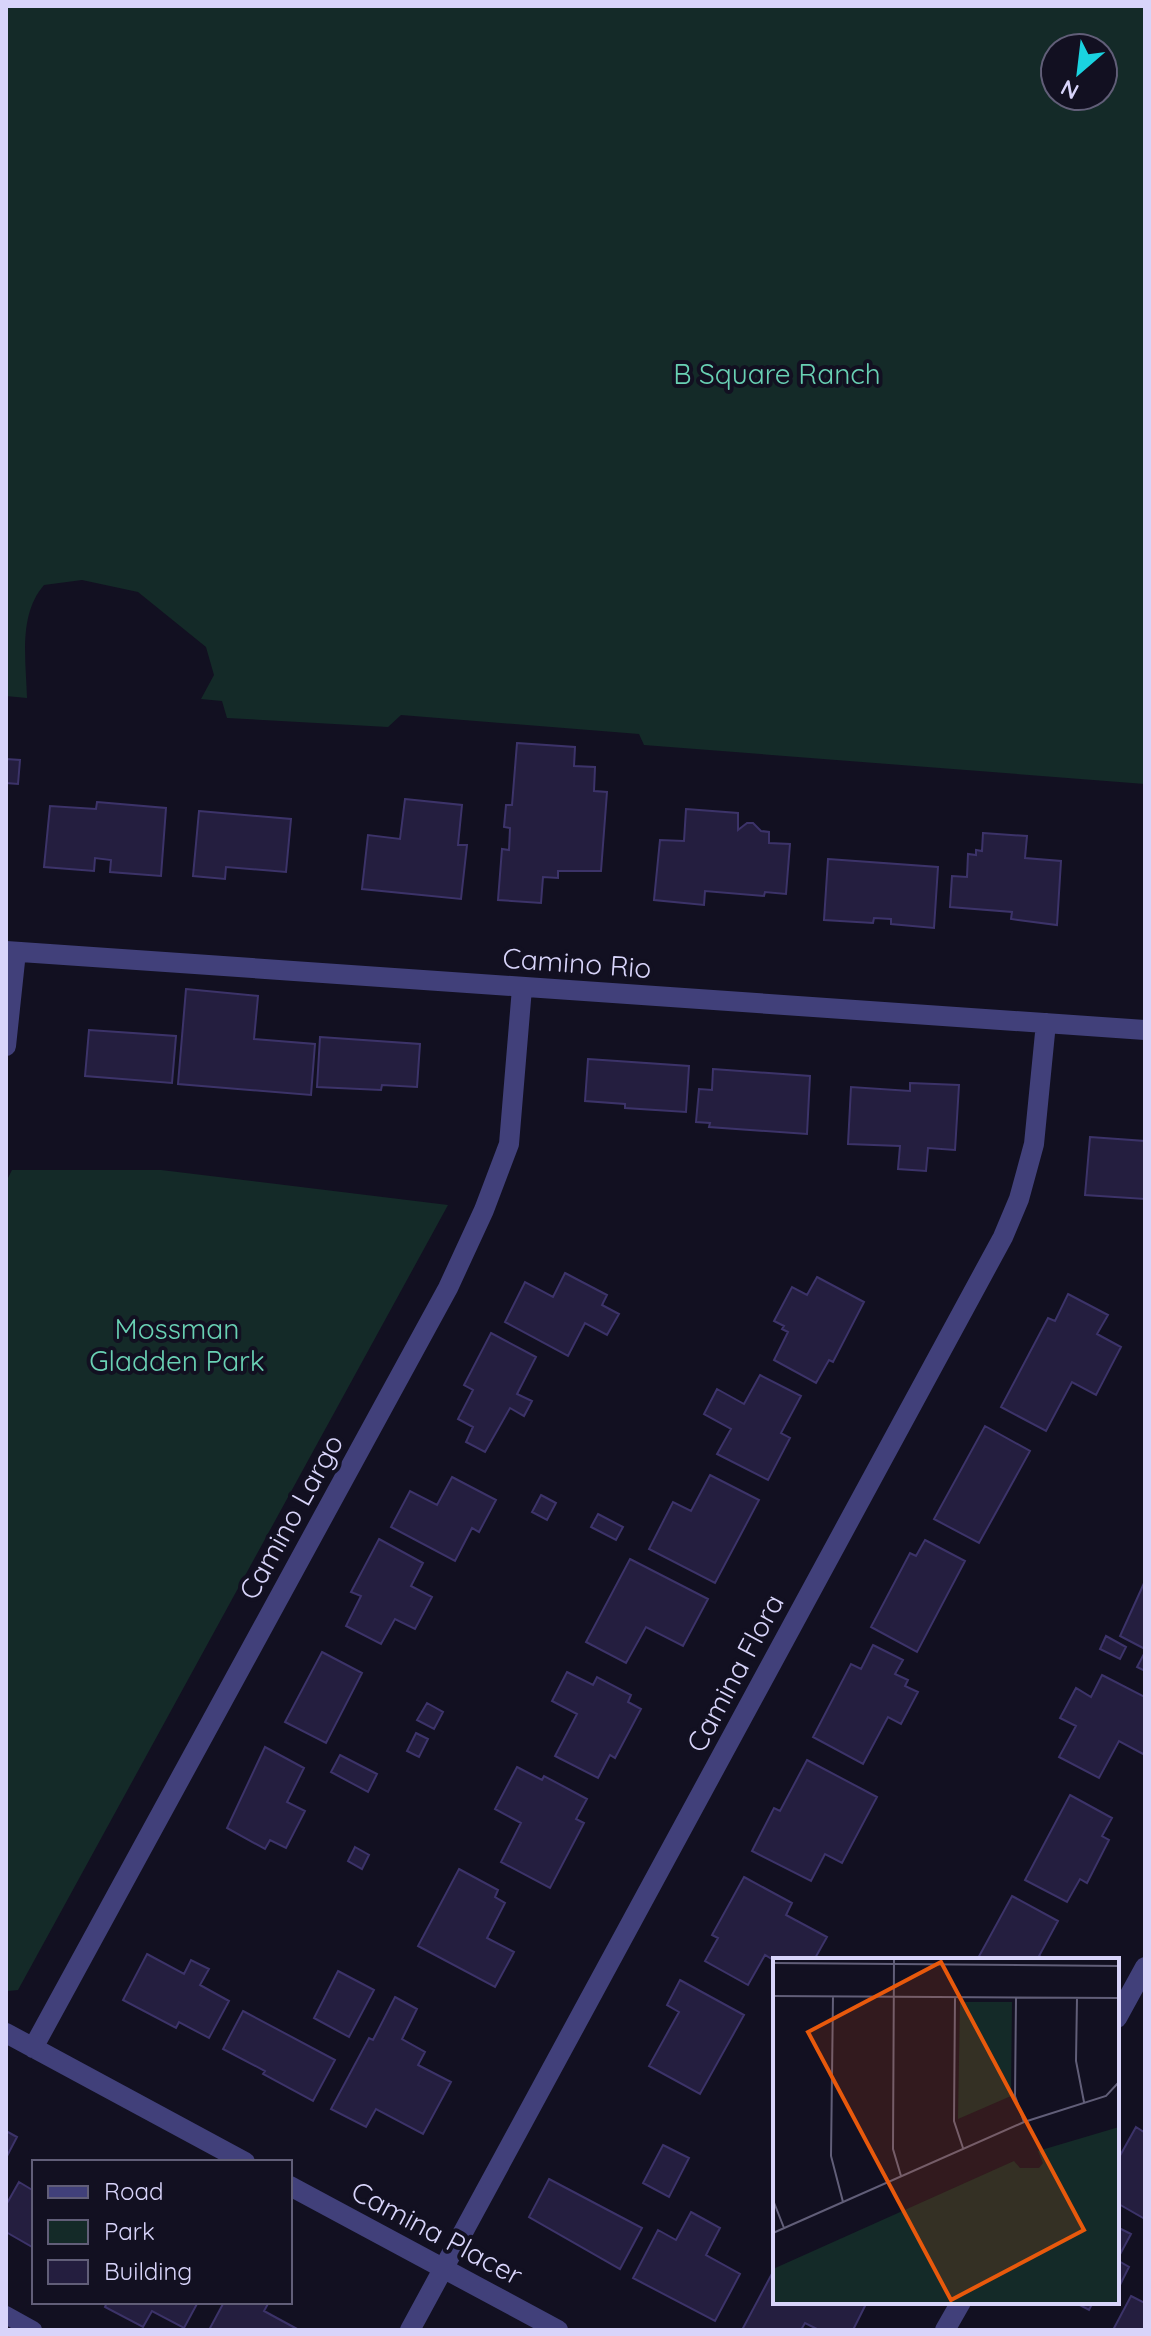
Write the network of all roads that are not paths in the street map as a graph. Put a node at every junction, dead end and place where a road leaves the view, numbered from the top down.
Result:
1 (11, 951) edge
2 (522, 988) junction
3 (1046, 1023) junction
4 (1145, 1030) edge
5 (6, 1046) edge
6 (1145, 1967) edge
7 (1119, 2014) edge
8 (6, 2033) edge
9 (33, 2048) junction
10 (241, 2160) edge
11 (292, 2187) edge
12 (444, 2269) junction
13 (960, 2304) edge
14 (6, 2315) edge
15 (33, 2330) edge
16 (410, 2330) edge
17 (558, 2330) edge
18 (945, 2330) edge

1 - 2 street, Camino Rio
1 - 5 street
2 - 3 street, Camino Rio
2 - 9 street, Camino Largo
3 - 4 street, Camino Rio
3 - 12 street, Camina Flora
6 - 7 street
8 - 9 street
9 - 10 street
11 - 12 street, Camina Placer
12 - 16 street, Camina Flora
12 - 17 street, Camina Placer
13 - 18 street
14 - 15 lane

